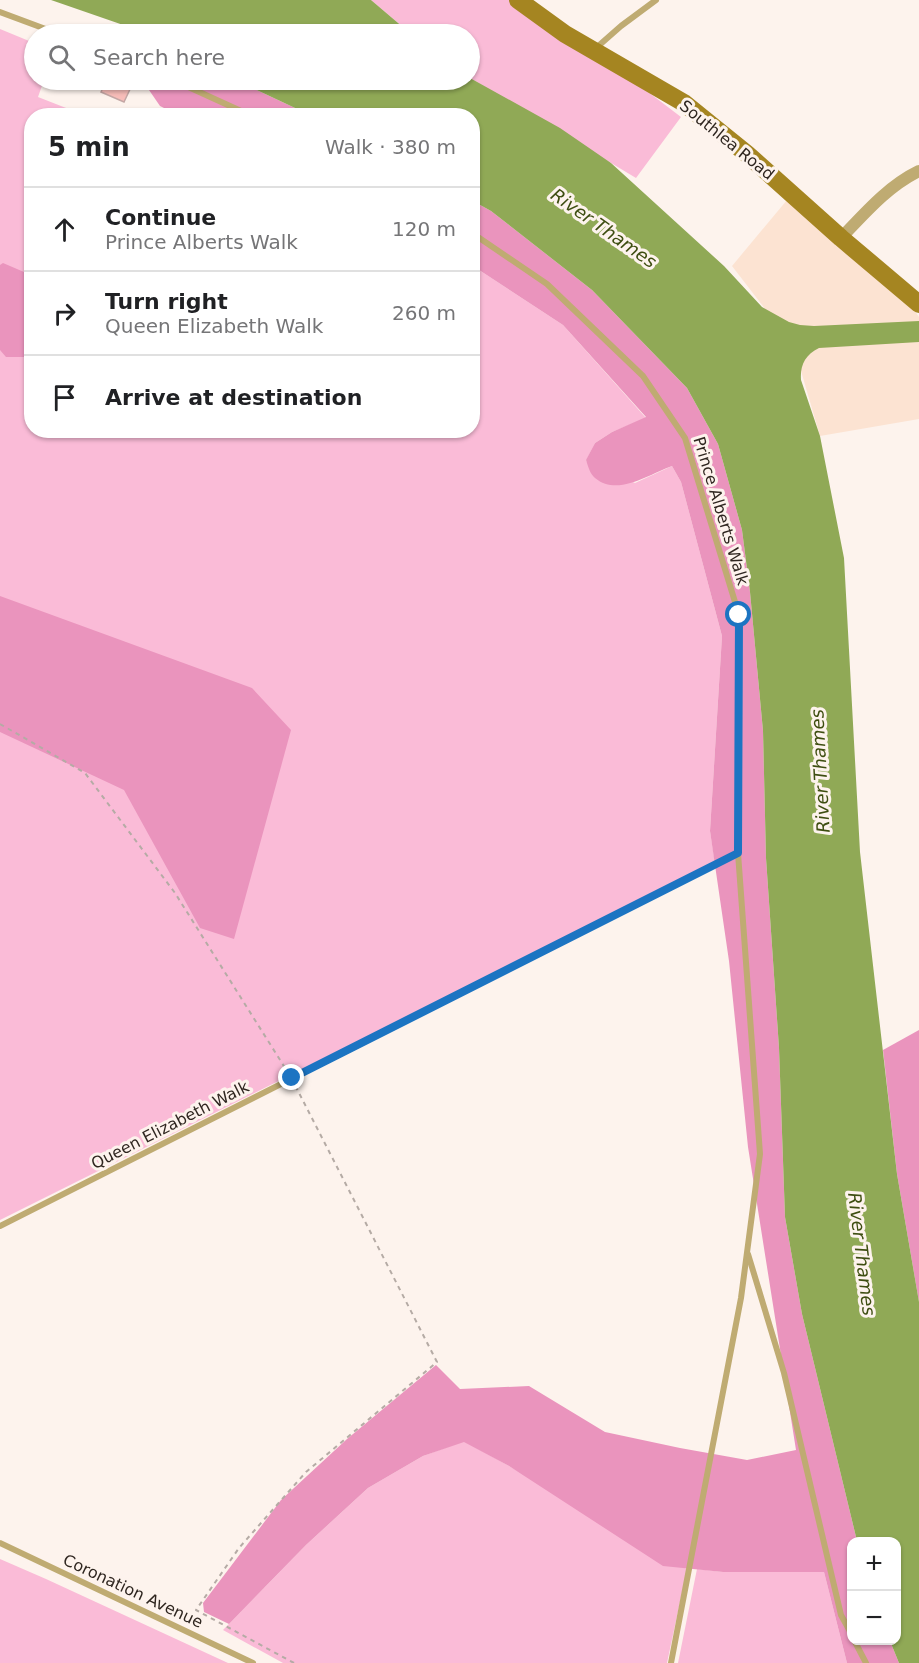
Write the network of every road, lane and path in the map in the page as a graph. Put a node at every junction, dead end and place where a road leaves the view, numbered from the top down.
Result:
1 (518, 0) edge
2 (656, 0) edge
3 (0, 12) edge
4 (32, 24) edge
5 (593, 50) junction
6 (195, 90) edge
7 (234, 108) edge
8 (919, 171) edge
9 (480, 238) edge
10 (841, 238) junction
11 (919, 304) edge
12 (0, 724) edge
13 (738, 853) junction
14 (292, 1078) junction
15 (0, 1226) edge
16 (747, 1252) junction
17 (0, 1543) edge
18 (847, 1626) edge
19 (856, 1645) edge
20 (253, 1663) edge
21 (294, 1663) edge
22 (672, 1663) edge
23 (866, 1663) edge

1 - 5 main road, Southlea Road
2 - 5 lane
3 - 4 lane
5 - 10 main road, Southlea Road
6 - 7 lane
8 - 10 street
9 - 13 lane, Prince Alberts Walk
10 - 11 main road, Southlea Road
12 - 14 path
13 - 14 lane, Queen Elizabeth Walk
13 - 16 lane, Prince Alberts Walk
14 - 15 lane, Queen Elizabeth Walk
14 - 21 path
16 - 18 lane
16 - 22 lane, Prince Alberts Walk
17 - 20 lane, Coronation Avenue
19 - 23 lane

